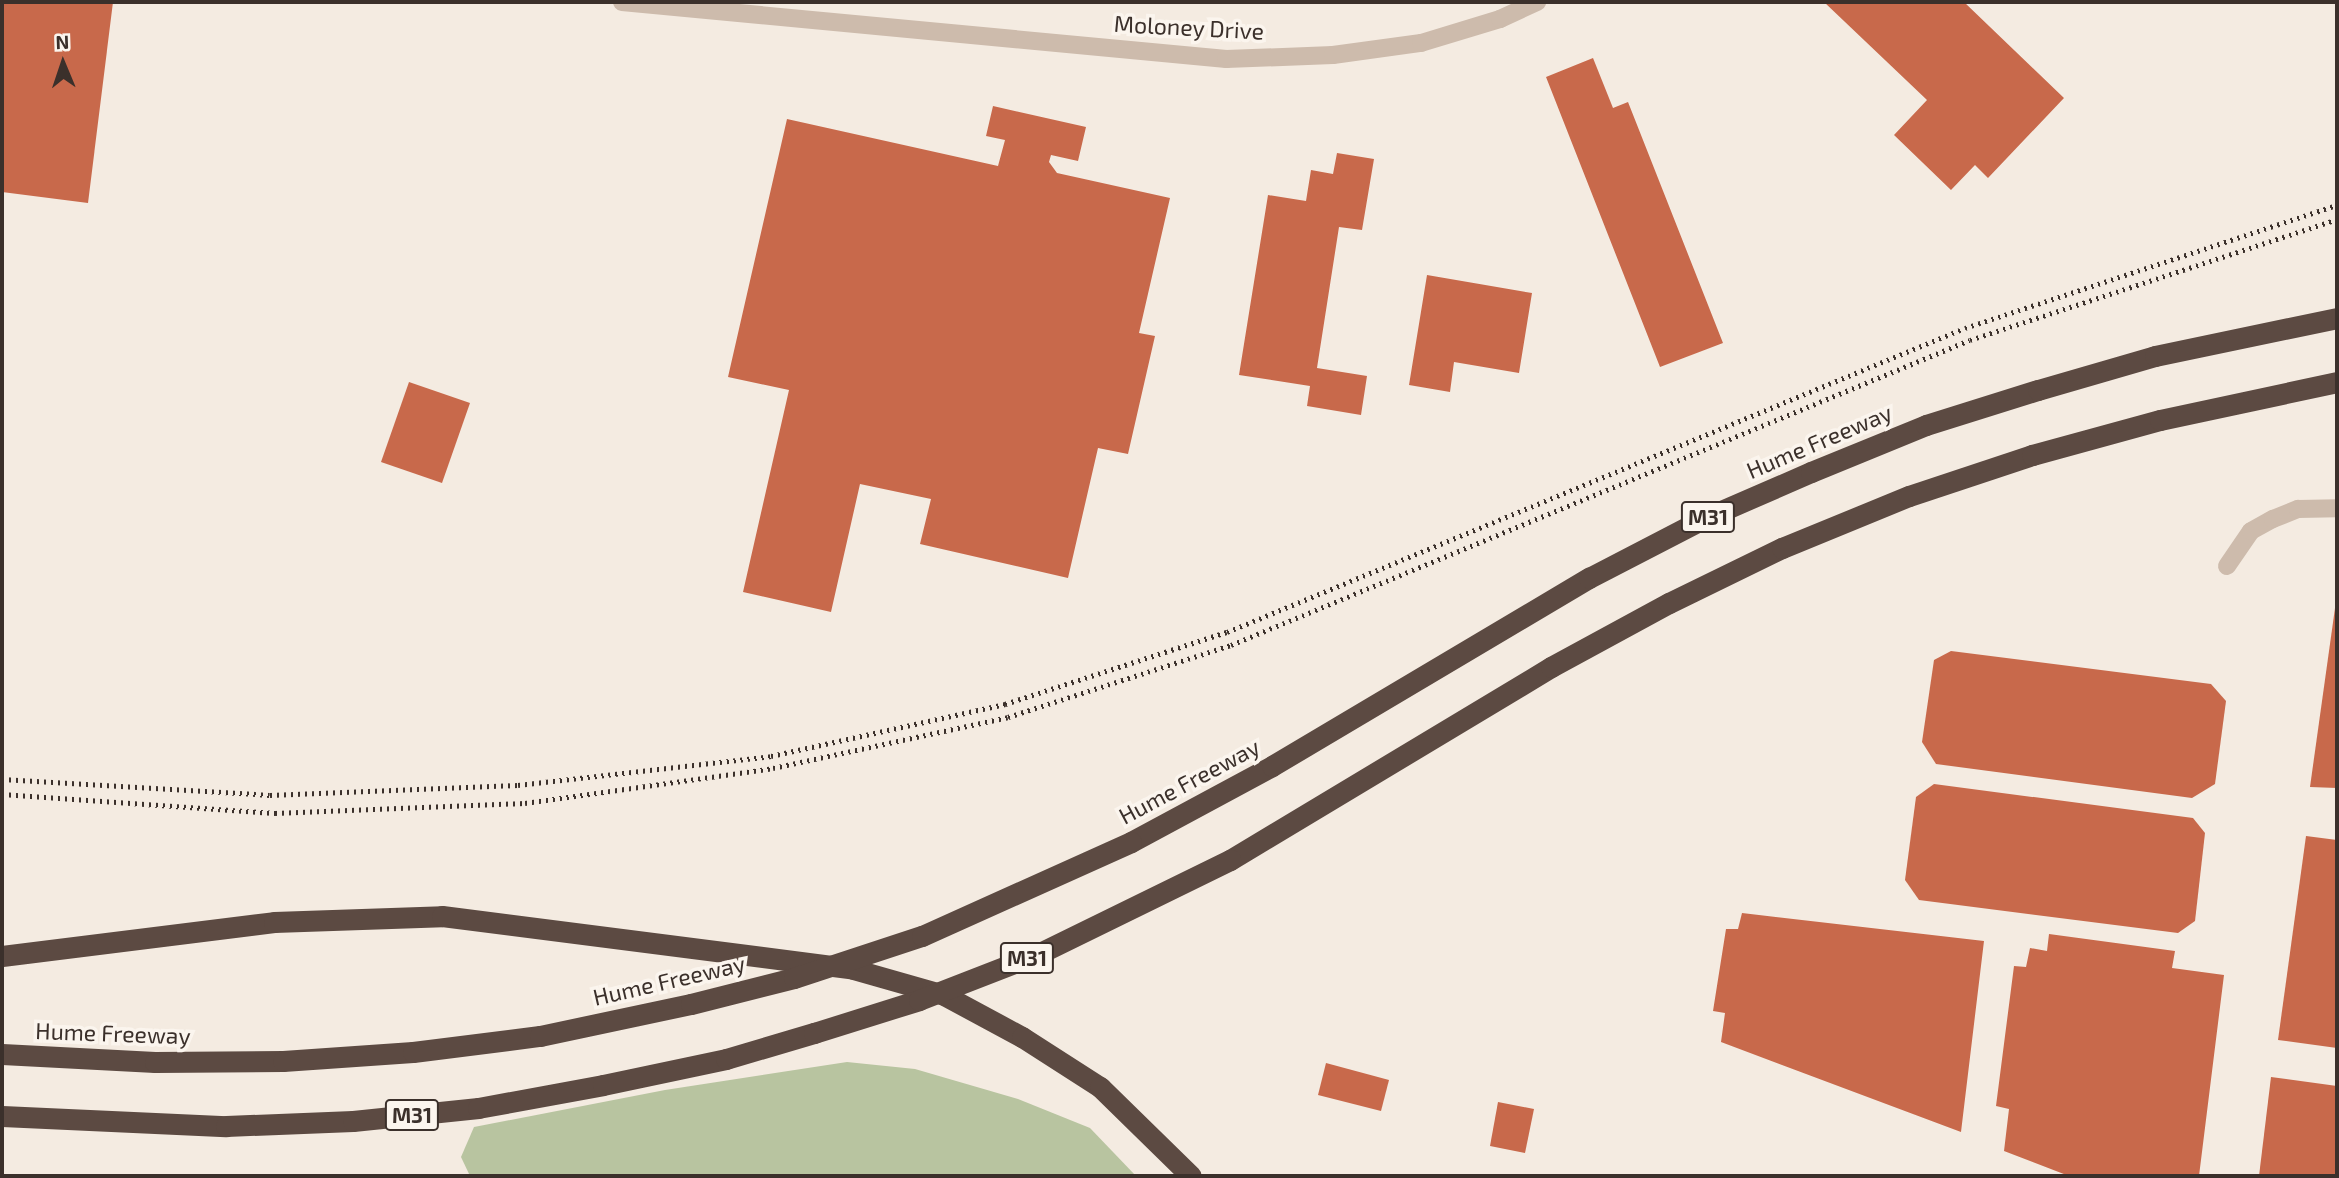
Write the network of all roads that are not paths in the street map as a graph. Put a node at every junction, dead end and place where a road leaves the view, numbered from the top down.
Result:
1 (622, 2) edge
2 (1537, 2) edge
3 (2337, 318) edge
4 (2337, 382) edge
5 (2337, 508) edge
6 (2227, 566) dead end
7 (2, 956) edge
8 (2, 1054) edge
9 (2, 1116) edge
10 (1191, 1176) edge

1 - 2 street, Moloney Drive
3 - 8 highway, Hume Freeway / M31, bridge
4 - 9 highway, M31, bridge
5 - 6 street
7 - 10 highway

